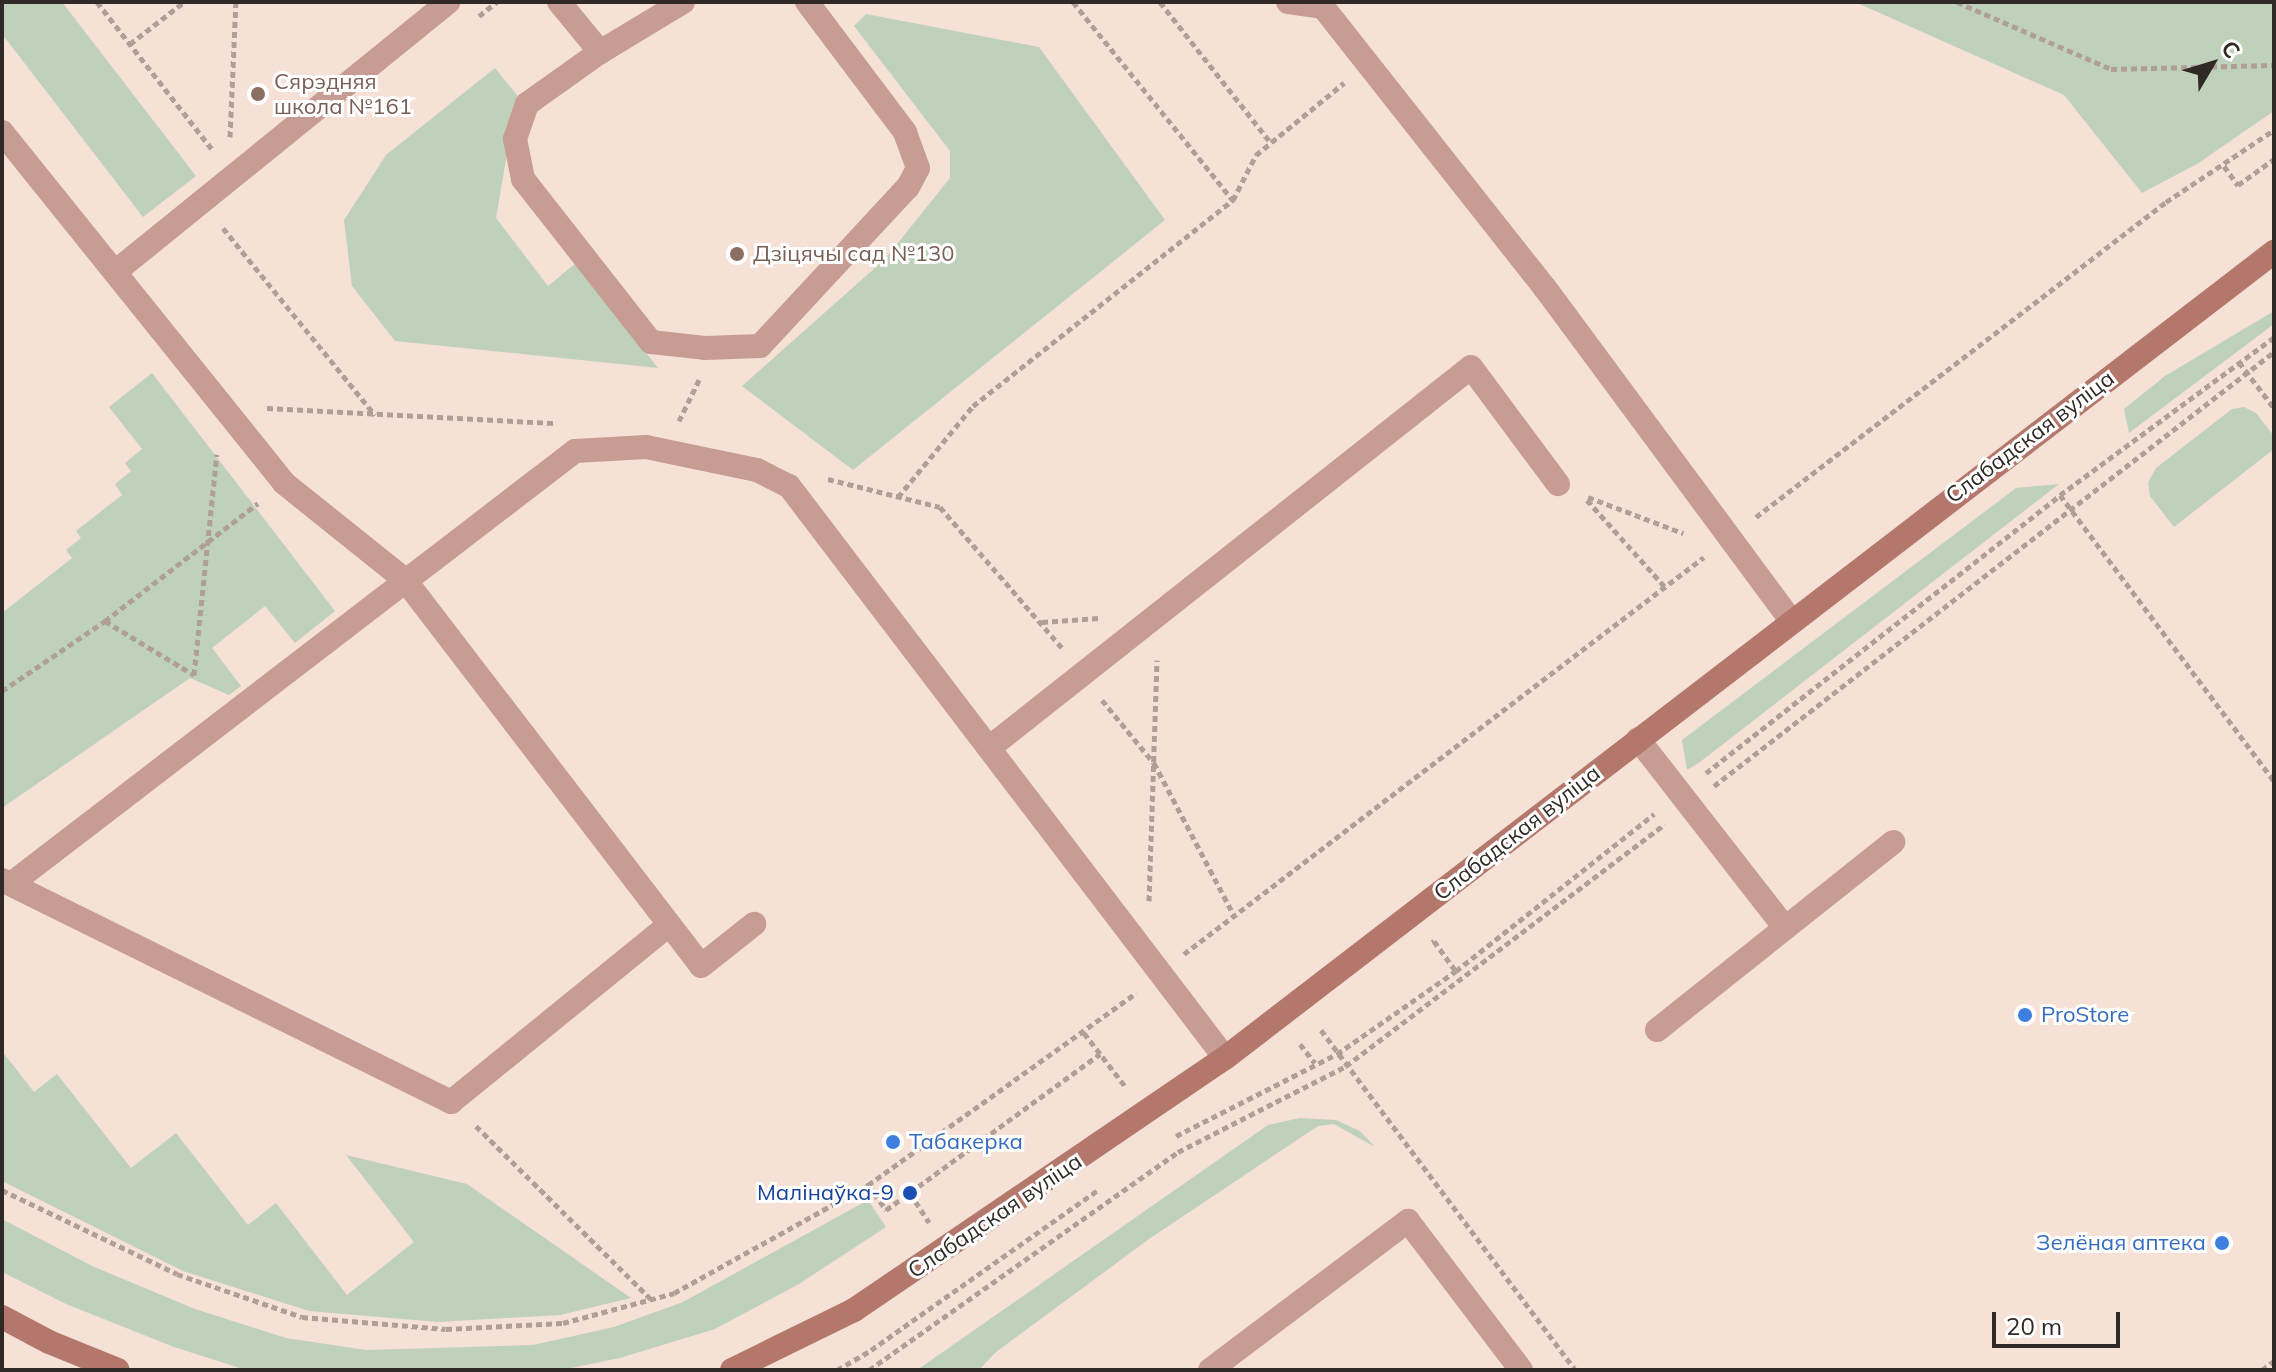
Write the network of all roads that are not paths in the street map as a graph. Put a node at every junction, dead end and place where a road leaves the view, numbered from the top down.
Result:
1 (449, 2) edge
2 (559, 2) edge
3 (683, 2) edge
4 (807, 2) edge
5 (1288, 2) edge
6 (600, 52) junction
7 (2, 132) edge
8 (2274, 252) edge
9 (115, 272) junction
10 (1558, 484) dead end
11 (405, 580) junction
12 (1791, 620) junction
13 (1638, 739) junction
14 (989, 748) junction
15 (1893, 842) dead end
16 (6, 882) edge
17 (754, 924) dead end
18 (669, 925) junction
19 (1785, 928) junction
20 (1657, 1030) dead end
21 (1225, 1058) junction
22 (2, 1317) edge
23 (118, 1370) edge
24 (732, 1370) edge
25 (1210, 1370) edge
26 (1521, 1370) edge

1 - 9 lane
2 - 6 lane
3 - 6 lane
4 - 6 lane
5 - 12 lane
7 - 9 lane
8 - 12 main road, Слабадская вуліца
9 - 11 lane
10 - 14 lane
11 - 14 lane
11 - 16 lane
11 - 18 lane
12 - 13 main road, Слабадская вуліца
13 - 19 lane
13 - 21 main road, Слабадская вуліца
14 - 21 lane
15 - 19 lane
16 - 18 lane
17 - 18 lane
19 - 20 lane
21 - 24 main road, Слабадская вуліца
22 - 23 main road
25 - 26 lane

